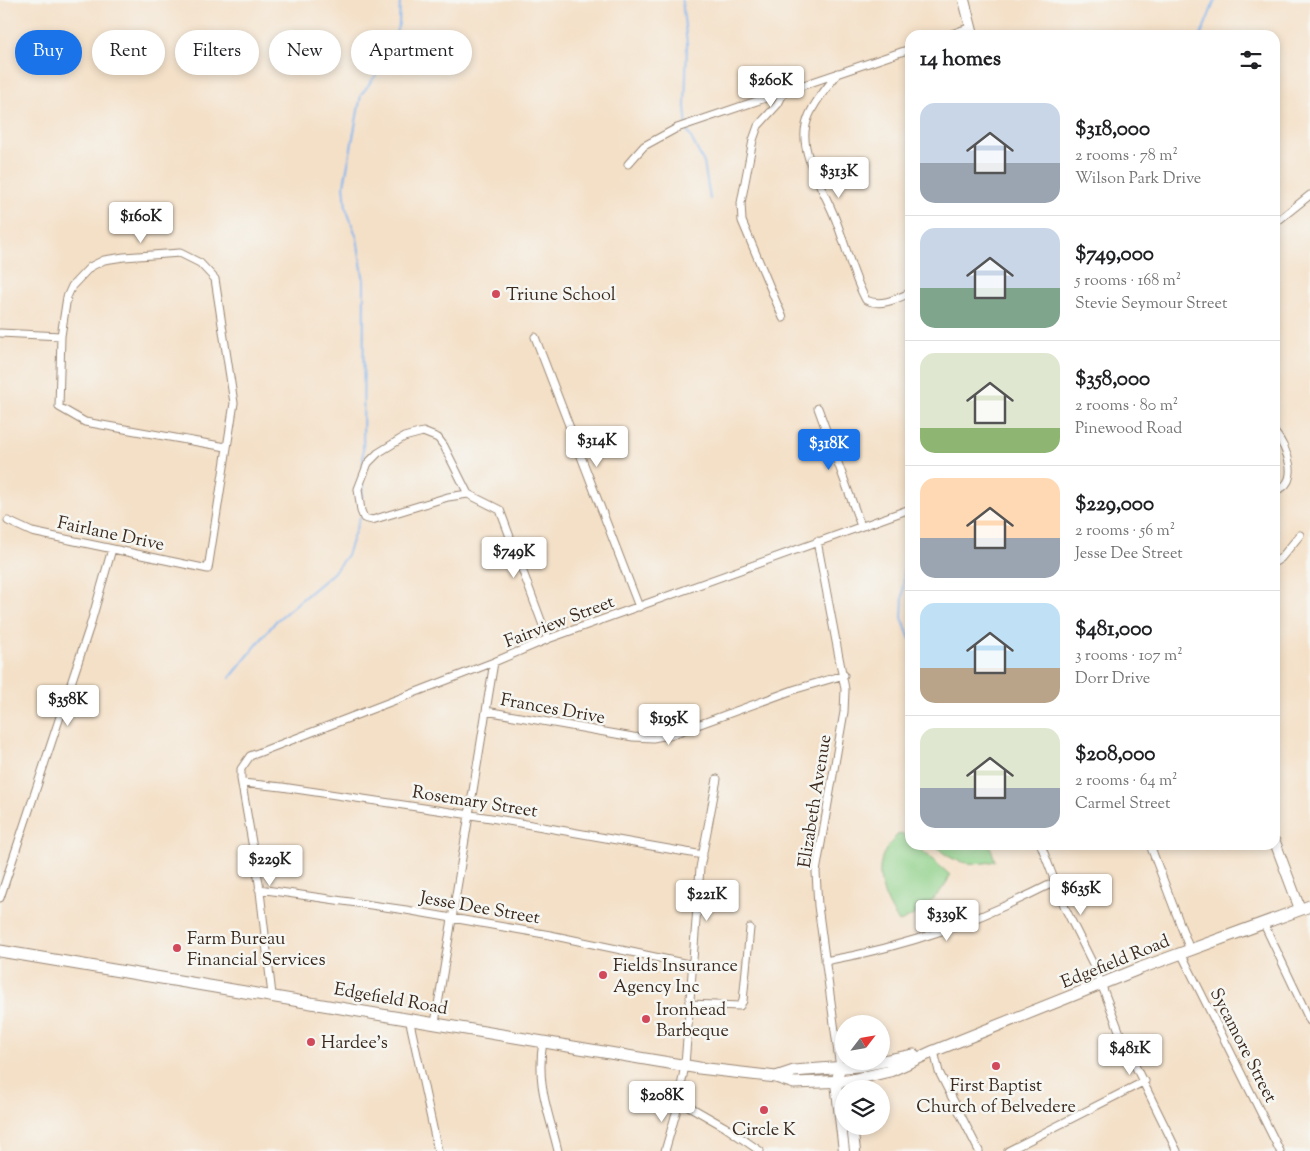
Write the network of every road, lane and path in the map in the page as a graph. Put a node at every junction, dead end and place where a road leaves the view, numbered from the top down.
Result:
1 (964, 0) edge
2 (972, 30) edge
3 (905, 51) edge
4 (838, 73) junction
5 (784, 92) junction
6 (628, 164) dead end
7 (1310, 195) edge
8 (1280, 219) edge
9 (905, 295) edge
10 (783, 318) dead end
11 (0, 333) edge
12 (61, 336) junction
13 (535, 337) dead end
14 (818, 408) dead end
15 (1280, 440) edge
16 (226, 446) junction
17 (1280, 488) edge
18 (468, 494) junction
19 (905, 510) edge
20 (8, 522) dead end
21 (861, 526) junction
22 (1300, 535) dead end
23 (817, 541) junction
24 (112, 549) junction
25 (1280, 559) edge
26 (638, 607) junction
27 (548, 639) junction
28 (494, 662) junction
29 (844, 674) junction
30 (486, 711) junction
31 (717, 779) dead end
32 (242, 783) junction
33 (470, 814) junction
34 (1043, 850) edge
35 (1152, 850) edge
36 (1279, 850) edge
37 (703, 855) junction
38 (1055, 882) junction
39 (260, 889) junction
40 (0, 898) edge
41 (1305, 907) edge
42 (453, 919) junction
43 (1263, 922) junction
44 (750, 928) dead end
45 (0, 951) edge
46 (1186, 951) junction
47 (825, 960) junction
48 (693, 965) junction
49 (1102, 988) junction
50 (272, 995) junction
51 (689, 1004) junction
52 (409, 1018) junction
53 (1310, 1021) edge
54 (435, 1023) junction
55 (835, 1032) edge
56 (543, 1041) junction
57 (934, 1051) junction
58 (890, 1060) edge
59 (684, 1064) junction
60 (835, 1068) edge
61 (776, 1077) junction
62 (857, 1080) edge
63 (1144, 1081) junction
64 (835, 1084) edge
65 (678, 1100) junction
66 (844, 1135) edge
67 (853, 1135) edge
68 (438, 1151) edge
69 (558, 1151) edge
70 (665, 1151) edge
71 (760, 1151) edge
72 (844, 1151) edge
73 (855, 1151) edge
74 (979, 1151) edge
75 (1008, 1151) edge
76 (1177, 1151) edge
77 (1280, 1151) edge

1 - 2 main road
3 - 4 street
4 - 5 street
4 - 9 street
5 - 6 street
5 - 10 street
7 - 8 street
11 - 12 street
12 - 16 street
12 - 16 street
13 - 26 street
14 - 21 street
15 - 17 street
16 - 24 street, Fairlane Drive
18 - 18 street
18 - 27 street
19 - 21 street, Fairview Street
20 - 24 street, Fairlane Drive
21 - 23 street, Fairview Street
22 - 25 street
23 - 26 street, Fairview Street
23 - 29 street, Elizabeth Avenue
24 - 40 street
26 - 27 street, Fairview Street
27 - 28 street, Fairview Street
28 - 30 street
28 - 32 street, Fairview Street
29 - 30 street, Frances Drive
29 - 47 street, Elizabeth Avenue
30 - 33 street
31 - 37 street
32 - 33 street, Rosemary Street
32 - 39 street
33 - 37 street, Rosemary Street
33 - 42 street
34 - 38 street
35 - 46 street, Sycamore Street
36 - 41 main road
37 - 48 street
38 - 47 street
38 - 49 street
39 - 42 street, Jesse Dee Street
39 - 50 street
41 - 43 main road, Edgefield Road
42 - 48 street, Jesse Dee Street
42 - 54 street
43 - 46 main road, Edgefield Road
43 - 53 street
44 - 51 street
45 - 50 main road, Edgefield Road
46 - 49 main road, Edgefield Road
46 - 77 street, Sycamore Street
47 - 55 street, Elizabeth Avenue
48 - 51 street
49 - 57 main road, Edgefield Road
49 - 63 street
50 - 52 main road, Edgefield Road
51 - 59 street
52 - 54 main road, Edgefield Road
52 - 68 street
54 - 56 main road, Edgefield Road
56 - 59 main road, Edgefield Road
56 - 69 street
57 - 58 main road, Edgefield Road
57 - 62 main road, Edgefield Road
57 - 74 street
59 - 61 main road, Edgefield Road
59 - 65 street
60 - 61 main road, Edgefield Road
61 - 64 main road, Edgefield Road
63 - 75 street
63 - 76 street
65 - 70 street
65 - 71 street
66 - 72 main road
67 - 73 main road

